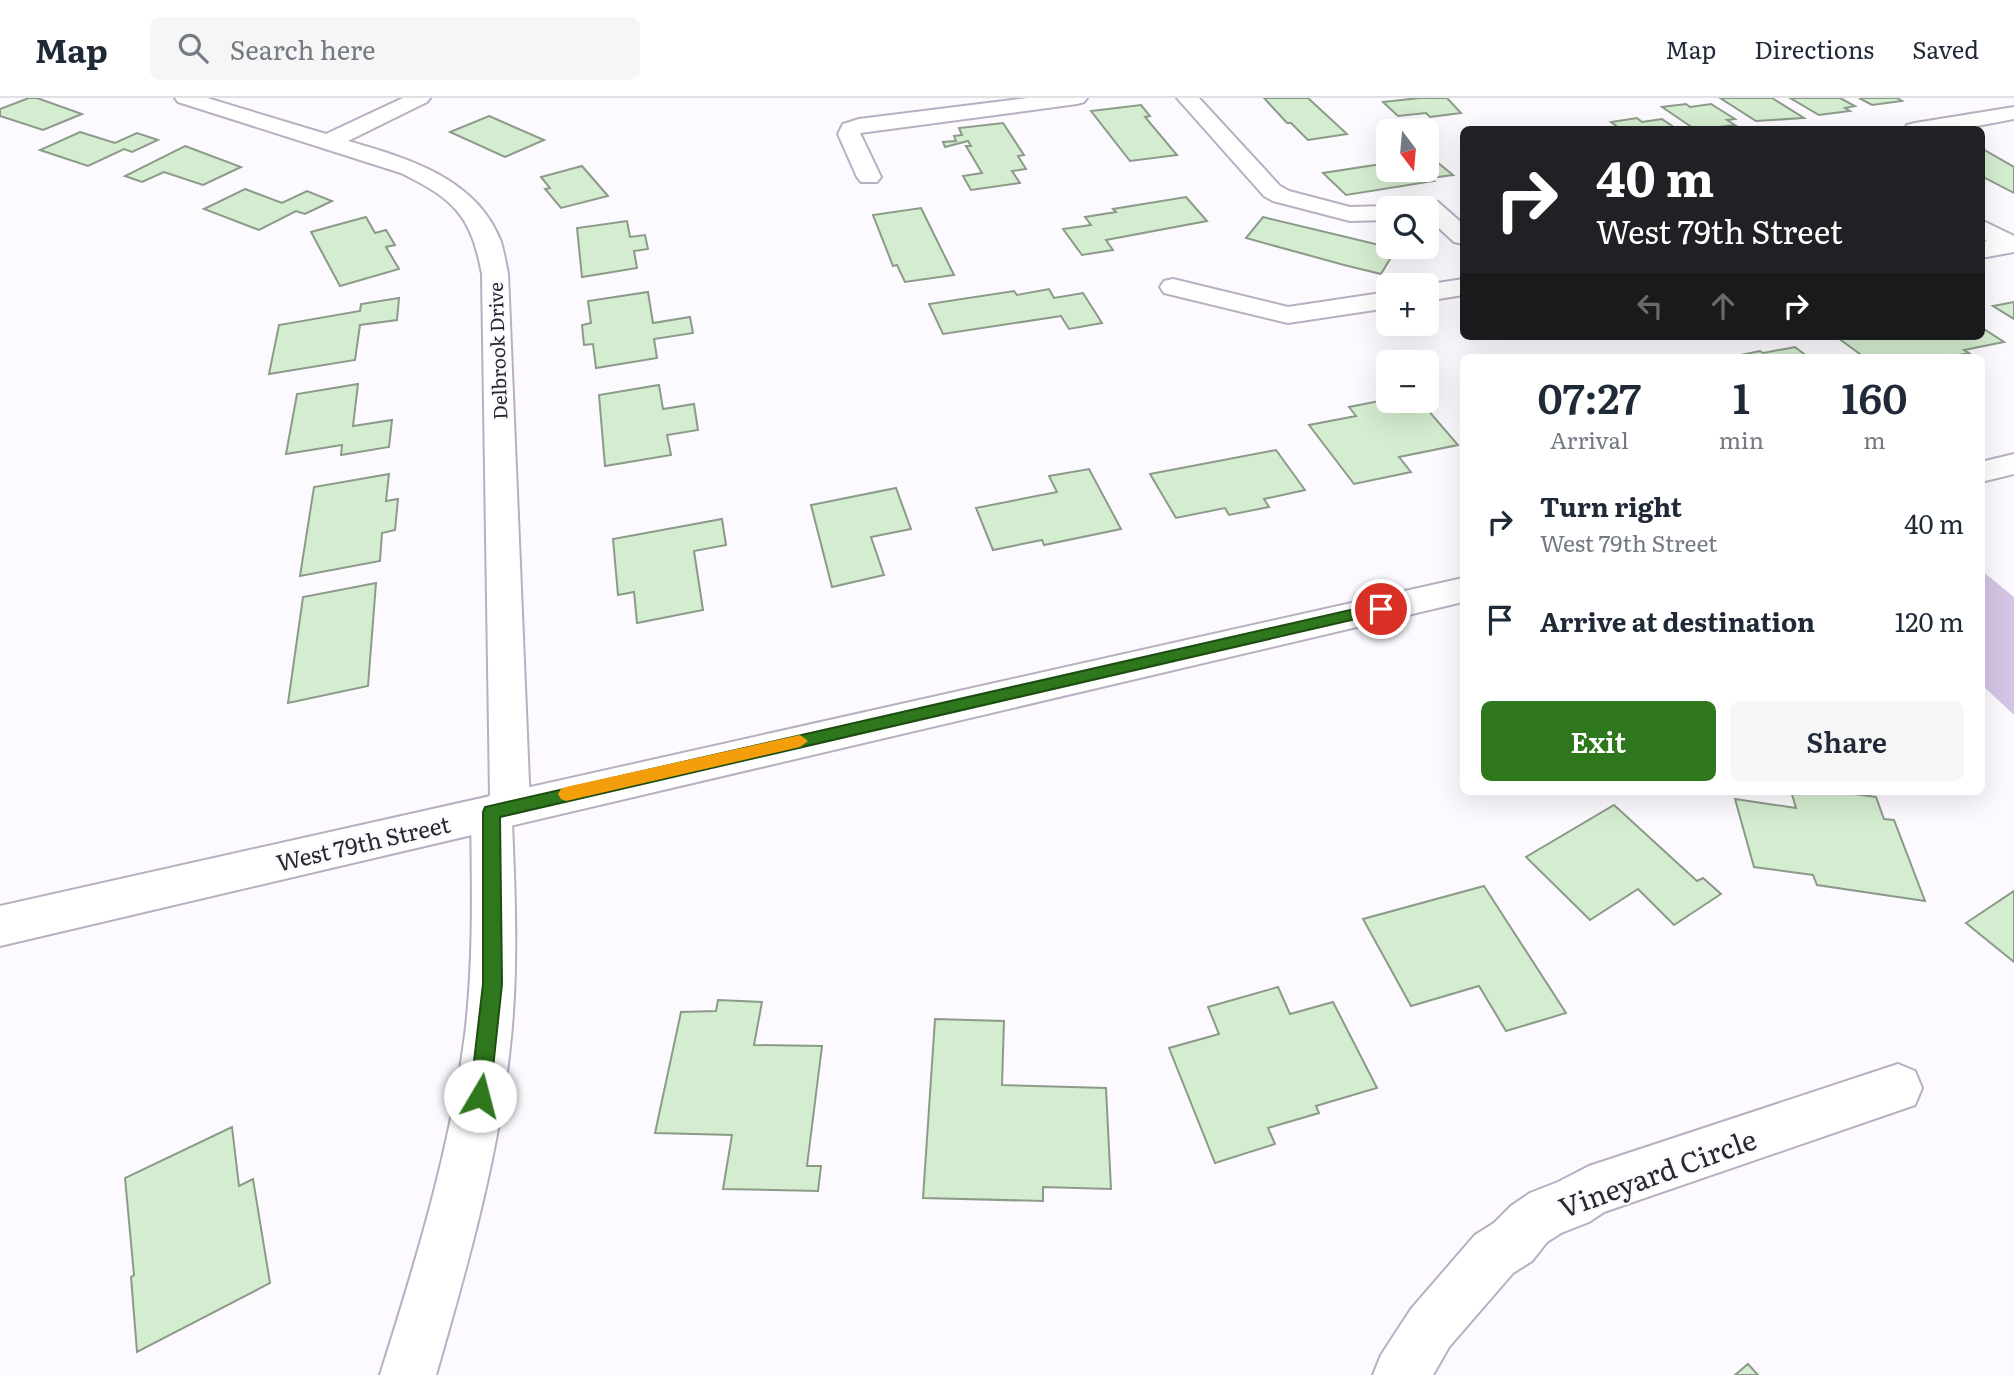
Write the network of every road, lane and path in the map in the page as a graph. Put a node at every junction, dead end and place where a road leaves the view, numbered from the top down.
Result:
1 (185, 98) edge
2 (420, 98) edge
3 (1077, 98) edge
4 (1187, 98) edge
5 (2014, 113) edge
6 (1991, 117) junction
7 (1938, 126) edge
8 (2014, 129) edge
9 (328, 142) junction
10 (869, 177) dead end
11 (1460, 202) edge
12 (1439, 206) edge
13 (1376, 213) edge
14 (1439, 218) edge
15 (1985, 229) edge
16 (1460, 235) edge
17 (1985, 249) edge
18 (1173, 287) dead end
19 (1460, 287) edge
20 (1439, 291) edge
21 (1376, 302) edge
22 (2014, 464) edge
23 (1985, 471) edge
24 (1460, 591) edge
25 (500, 809) junction
26 (0, 926) edge
27 (1898, 1088) dead end
28 (408, 1375) edge
29 (1401, 1375) edge

1 - 9 street, Delbrook Drive
2 - 9 street
3 - 10 street
4 - 13 street
5 - 6 street
6 - 7 street
6 - 8 street
9 - 25 street, Delbrook Drive
11 - 12 street
14 - 16 street
15 - 17 street
18 - 21 street
19 - 20 street
22 - 23 street
24 - 25 street, West 79th Street
25 - 26 street, West 79th Street
25 - 28 street, Delbrook Drive
27 - 29 street, Vineyard Circle

